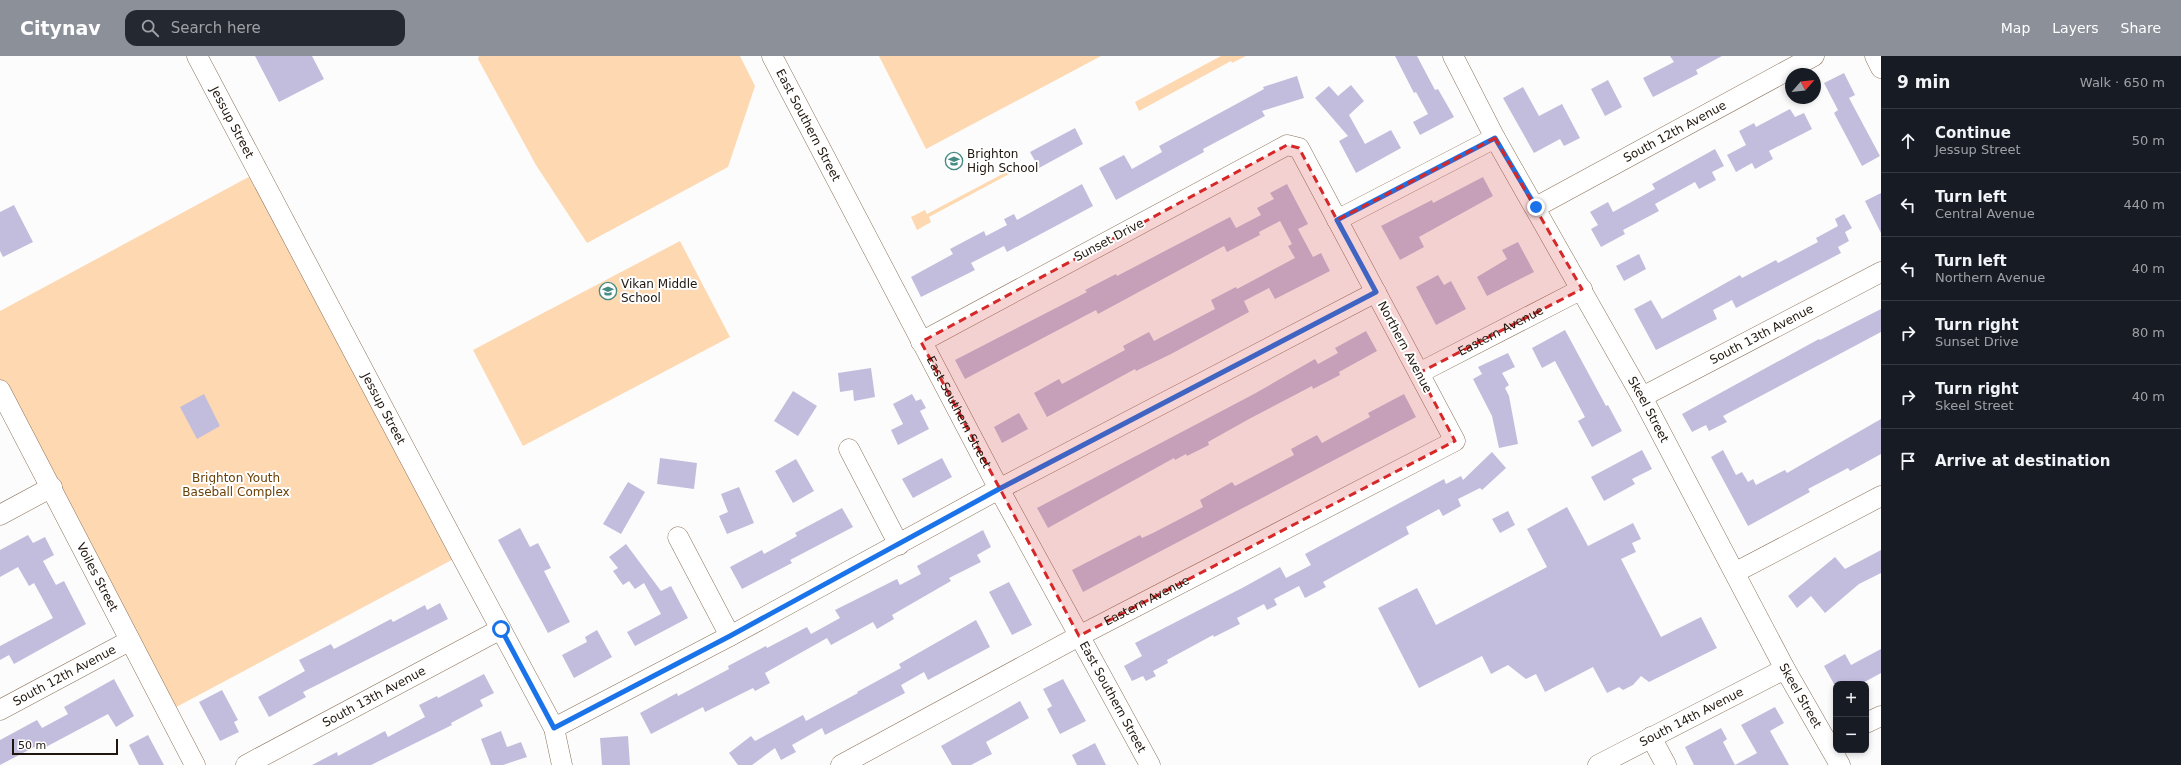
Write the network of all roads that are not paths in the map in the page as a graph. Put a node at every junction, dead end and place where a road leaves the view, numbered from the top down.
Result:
1 (197, 56) edge
2 (772, 56) edge
3 (1453, 56) edge
4 (1814, 56) edge
5 (1875, 56) edge
6 (1881, 68) edge
7 (1495, 138) junction
8 (1299, 148) joint
9 (1536, 207) junction
10 (1337, 220) junction
11 (1881, 272) edge
12 (1582, 289) junction
13 (1376, 292) junction
14 (921, 342) junction
15 (1419, 373) junction
16 (0, 390) edge
17 (1642, 397) junction
18 (1456, 441) joint
19 (849, 449) dead end
20 (52, 487) junction
21 (999, 489) junction
22 (1881, 496) edge
23 (0, 515) edge
24 (678, 538) dead end
25 (899, 545) junction
26 (1736, 572) junction
27 (501, 629) junction
28 (730, 636) junction
29 (1079, 636) junction
30 (129, 641) junction
31 (1785, 669) junction
32 (0, 710) edge
33 (1881, 716) edge
34 (1869, 722) edge
35 (554, 728) junction
36 (1651, 737) junction
37 (1832, 741) edge
38 (195, 765) edge
39 (246, 765) edge
40 (562, 765) edge
41 (841, 765) edge
42 (1150, 765) edge
43 (1598, 765) edge
44 (1666, 765) edge
45 (1840, 765) edge

1 - 27 street, Jessup Street
2 - 14 street, East Southern Street
3 - 7 street, Skeel Street
4 - 9 street, South 12th Avenue
5 - 6 street
7 - 9 street, Skeel Street
7 - 10 street
8 - 10 street, Northern Avenue
8 - 14 street, Sunset Drive
9 - 12 street, Skeel Street
10 - 13 street, Northern Avenue
11 - 17 street, South 13th Avenue
12 - 15 street, Eastern Avenue
12 - 17 street, Skeel Street
13 - 15 street, Northern Avenue
13 - 21 street
14 - 21 street, East Southern Street
15 - 18 street, Northern Avenue
16 - 20 street, Voiles Street
17 - 26 street, Skeel Street
18 - 29 street, Eastern Avenue
19 - 25 street
20 - 23 street
20 - 30 street, Voiles Street
21 - 25 street
21 - 29 street, East Southern Street
22 - 26 street
24 - 28 street
25 - 28 street
26 - 31 street, Skeel Street
27 - 35 street, Jessup Street
27 - 39 street, South 13th Avenue
28 - 35 street
29 - 41 street, Eastern Avenue
29 - 42 street, East Southern Street
30 - 32 street, South 12th Avenue
30 - 38 street, Voiles Street
31 - 36 street, South 14th Avenue
31 - 37 street, Skeel Street
33 - 34 street
35 - 40 street, Jessup Street
36 - 43 street, South 14th Avenue
36 - 44 street
37 - 45 street, Skeel Street

